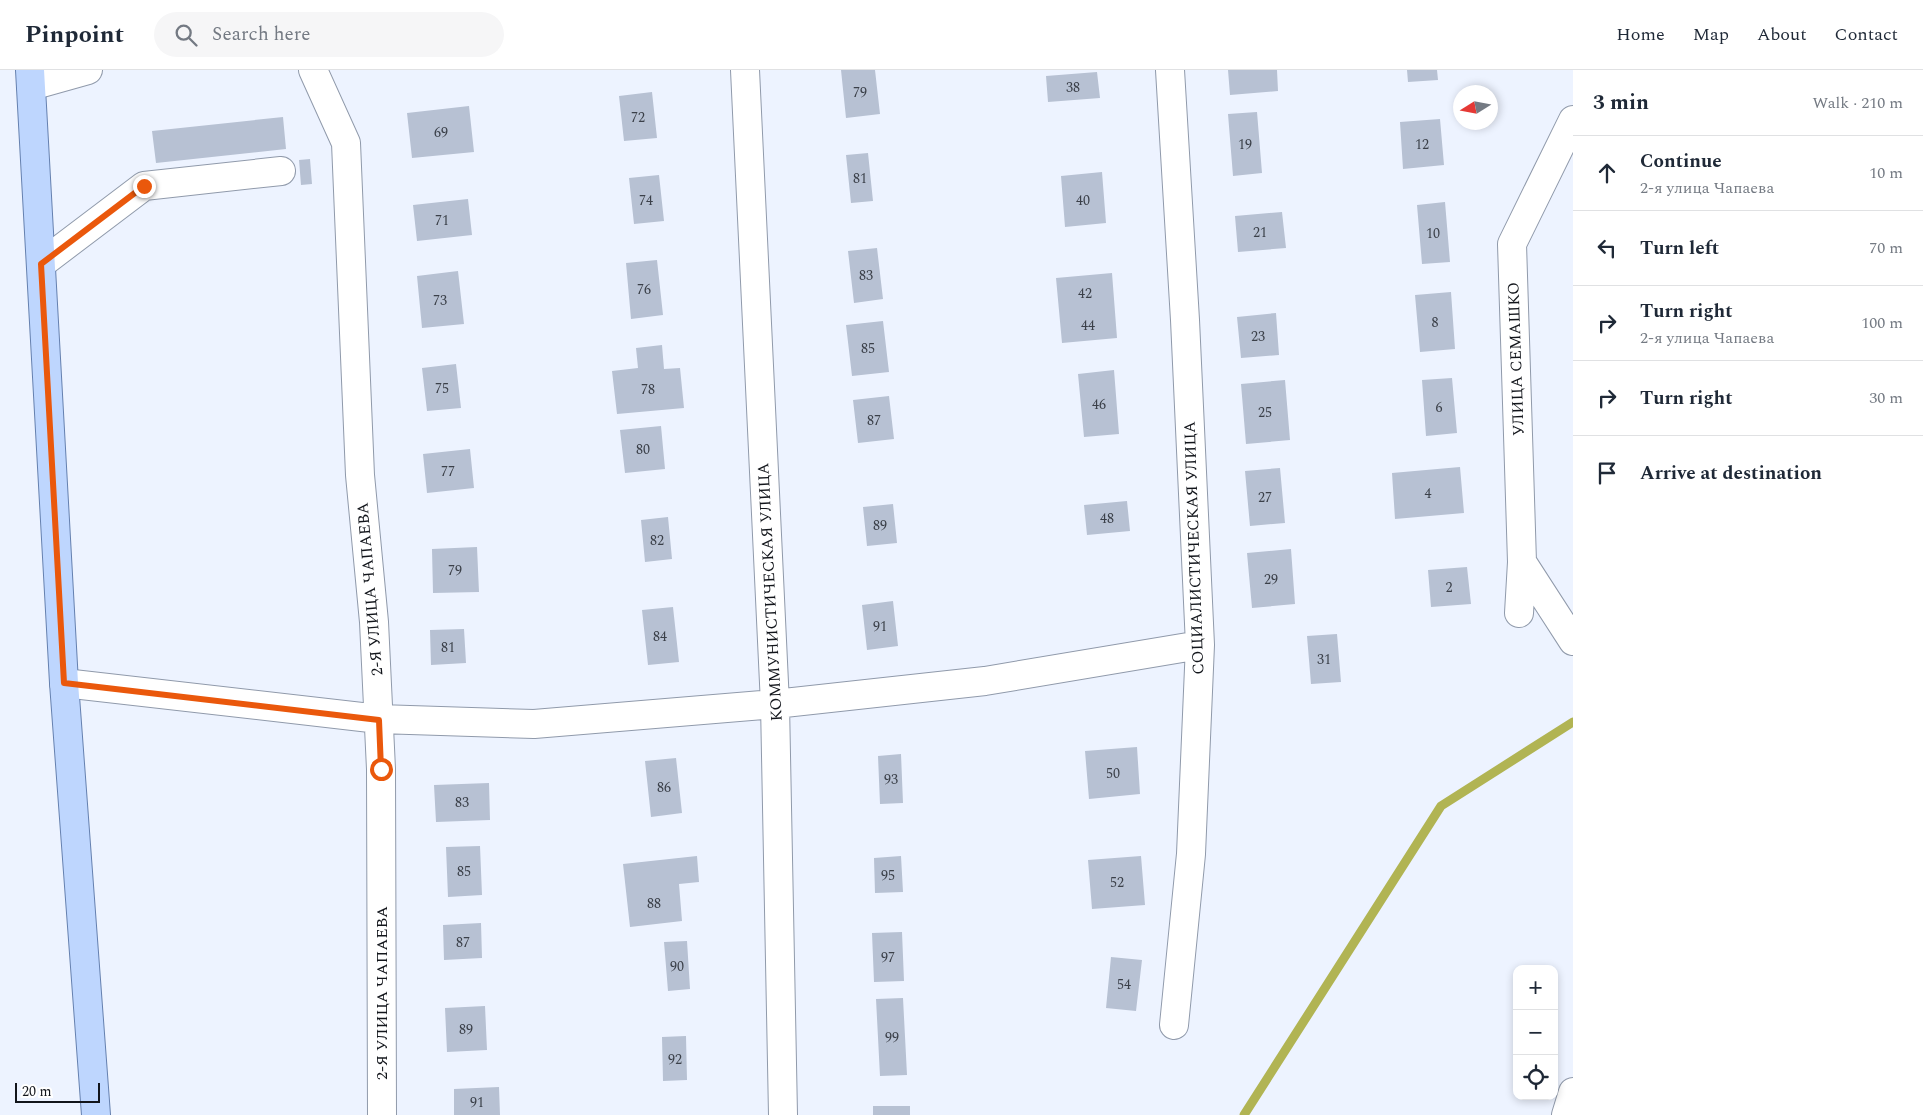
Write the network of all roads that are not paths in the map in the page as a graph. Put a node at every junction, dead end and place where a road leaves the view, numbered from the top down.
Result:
1 (88, 70) edge
2 (313, 70) edge
3 (745, 70) edge
4 (1170, 70) edge
5 (30, 78) edge
6 (1573, 120) edge
7 (282, 172) dead end
8 (41, 264) junction
9 (1522, 562) junction
10 (1519, 613) dead end
11 (1573, 641) edge
12 (1200, 645) junction
13 (64, 683) junction
14 (775, 704) junction
15 (379, 720) junction
16 (1174, 1025) dead end
17 (1573, 1092) edge
18 (96, 1115) edge
19 (382, 1115) edge
20 (783, 1115) edge
21 (1566, 1115) edge

1 - 5 street
2 - 15 street, 2-Я УЛИЦА ЧАПАЕВА
3 - 14 street, КОММУНИСТИЧЕСКАЯ УЛИЦА
4 - 12 street, СОЦИАЛИСТИЧЕСКАЯ УЛИЦА
5 - 8 main road
6 - 9 street, УЛИЦА СЕМАШКО
7 - 8 street
8 - 13 main road
9 - 10 street, УЛИЦА СЕМАШКО
9 - 11 street
12 - 14 street
12 - 16 street, СОЦИАЛИСТИЧЕСКАЯ УЛИЦА
13 - 15 street
13 - 18 main road
14 - 15 street
14 - 20 street, КОММУНИСТИЧЕСКАЯ УЛИЦА
15 - 19 street, 2-Я УЛИЦА ЧАПАЕВА
17 - 21 street

